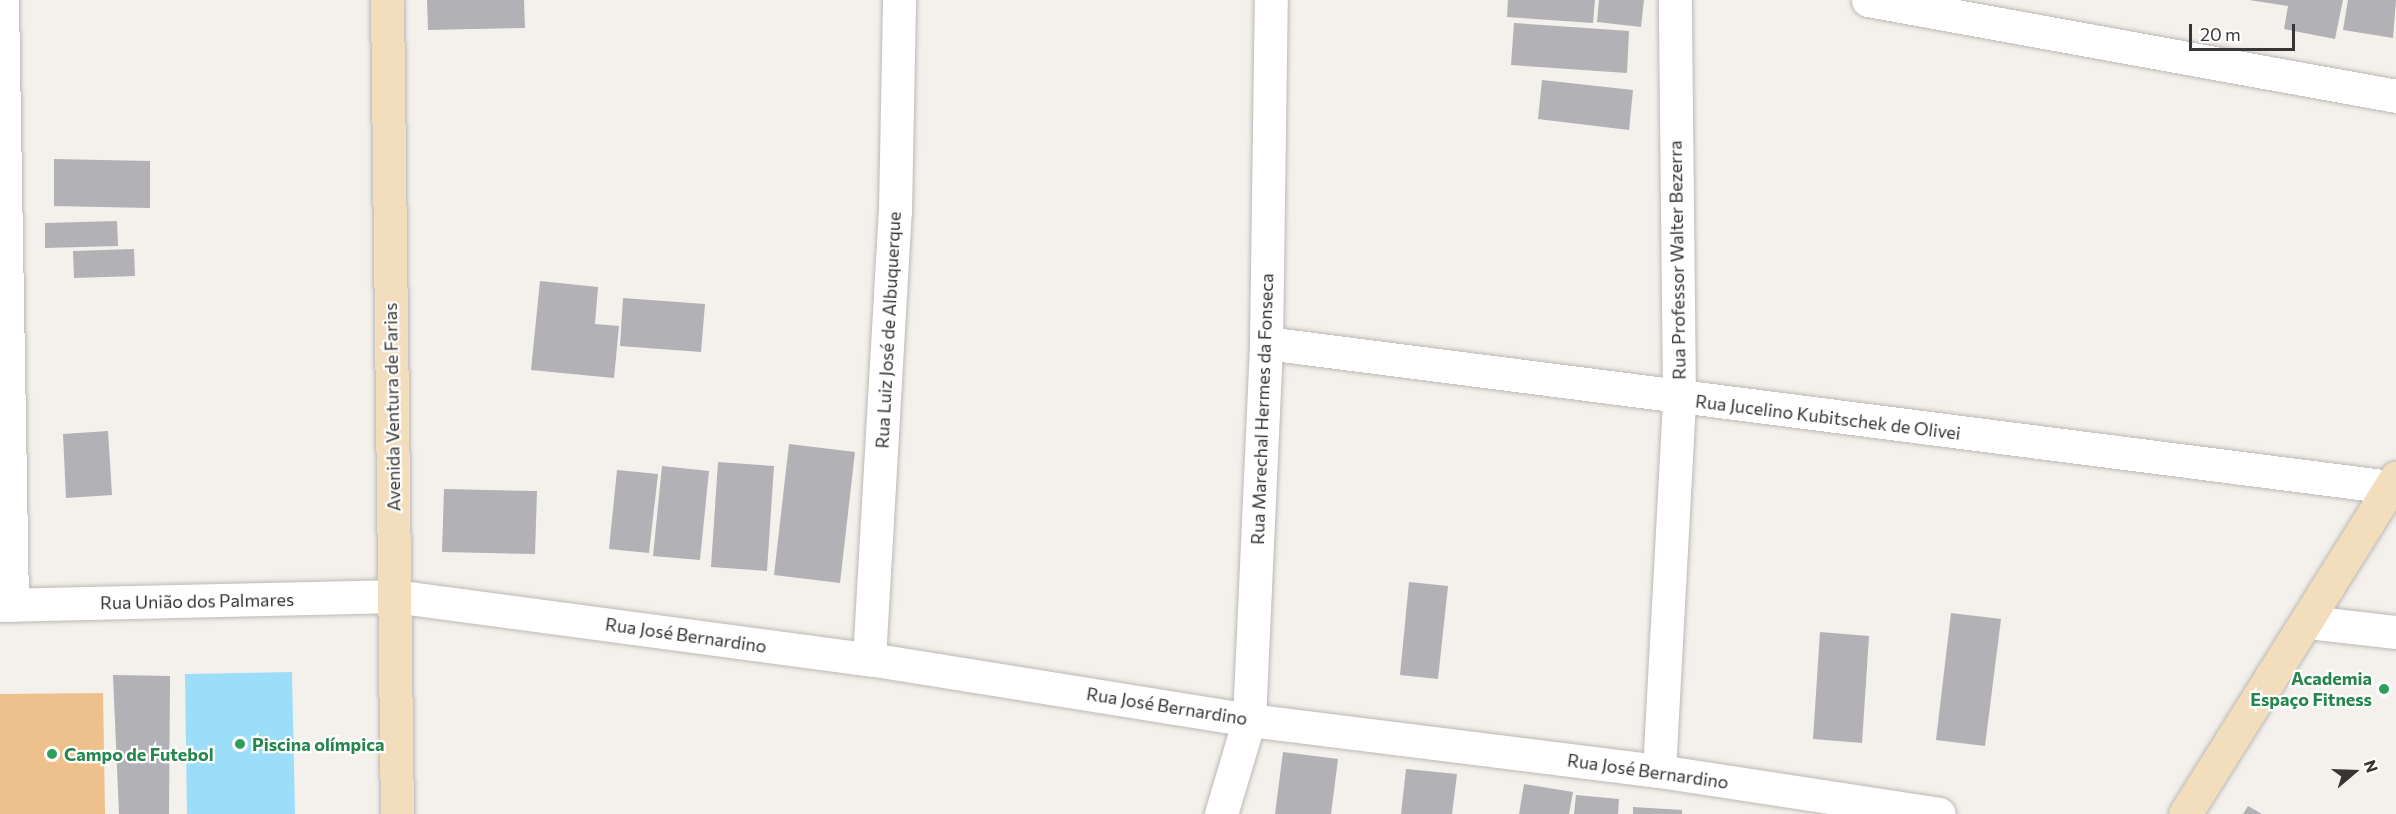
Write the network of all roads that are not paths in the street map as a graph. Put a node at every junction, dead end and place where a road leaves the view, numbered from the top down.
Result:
1 (2, 0) edge
2 (387, 0) edge
3 (898, 0) edge
4 (1271, 0) edge
5 (1675, 0) edge
6 (1868, 0) edge
7 (2396, 96) edge
8 (1266, 343) junction
9 (1678, 399) junction
10 (2393, 483) edge
11 (394, 596) junction
12 (6, 605) edge
13 (2308, 622) junction
14 (2396, 632) edge
15 (869, 659) junction
16 (1249, 720) junction
17 (1659, 771) junction
18 (397, 814) edge
19 (1221, 814) edge
20 (1939, 814) edge
21 (2185, 814) edge

1 - 12 street
2 - 11 street, Avenida Ventura de Farias
3 - 15 street, Rua Luiz José de Albuquerque
4 - 8 street, Rua Marechal Hermes da Fonseca
5 - 9 street, Rua Professor Walter Bezerra
6 - 7 street
8 - 9 street, Rua Jucelino Kubitschek de Olivei
8 - 16 street, Rua Marechal Hermes da Fonseca
9 - 10 street, Rua Jucelino Kubitschek de Olivei
9 - 17 street, Rua Professor Walter Bezerra
10 - 13 street
11 - 12 street, Rua União dos Palmares
11 - 15 street, Rua José Bernardino
11 - 18 street, Avenida Ventura de Farias
13 - 14 street
13 - 21 street
15 - 16 street, Rua José Bernardino
16 - 17 street, Rua José Bernardino
16 - 19 street, Rua Marechal Hermes da Fonseca
17 - 20 street, Rua José Bernardino

